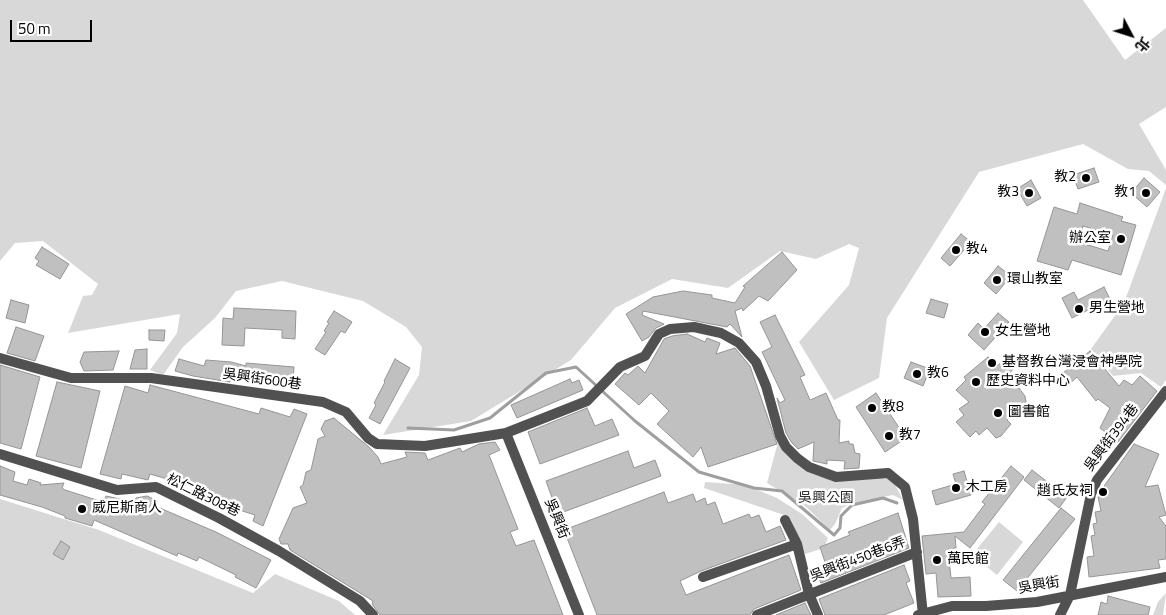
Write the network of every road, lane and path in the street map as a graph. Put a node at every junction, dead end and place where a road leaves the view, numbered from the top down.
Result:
1 (0, 358) edge
2 (1166, 391) edge
3 (506, 433) junction
4 (0, 454) edge
5 (785, 520) dead end
6 (797, 544) junction
7 (917, 552) junction
8 (703, 577) dead end
9 (1166, 577) edge
10 (809, 594) junction
11 (1070, 595) junction
12 (921, 614) edge
13 (373, 615) edge
14 (579, 615) edge
15 (757, 615) edge
16 (818, 615) edge
17 (1060, 615) edge

1 - 3 street, 吳興街600巷
2 - 11 street, 吳興街394巷
3 - 7 street, 吳興街600巷
3 - 14 street, 吳興街
4 - 13 street, 松仁路308巷
5 - 6 street
6 - 8 street
6 - 10 street
7 - 10 street, 吳興街450巷6弄
7 - 12 street
9 - 11 street, 吳興街
10 - 15 street, 吳興街450巷6弄
10 - 16 street
11 - 12 street, 吳興街
11 - 17 street, 吳興街394巷

